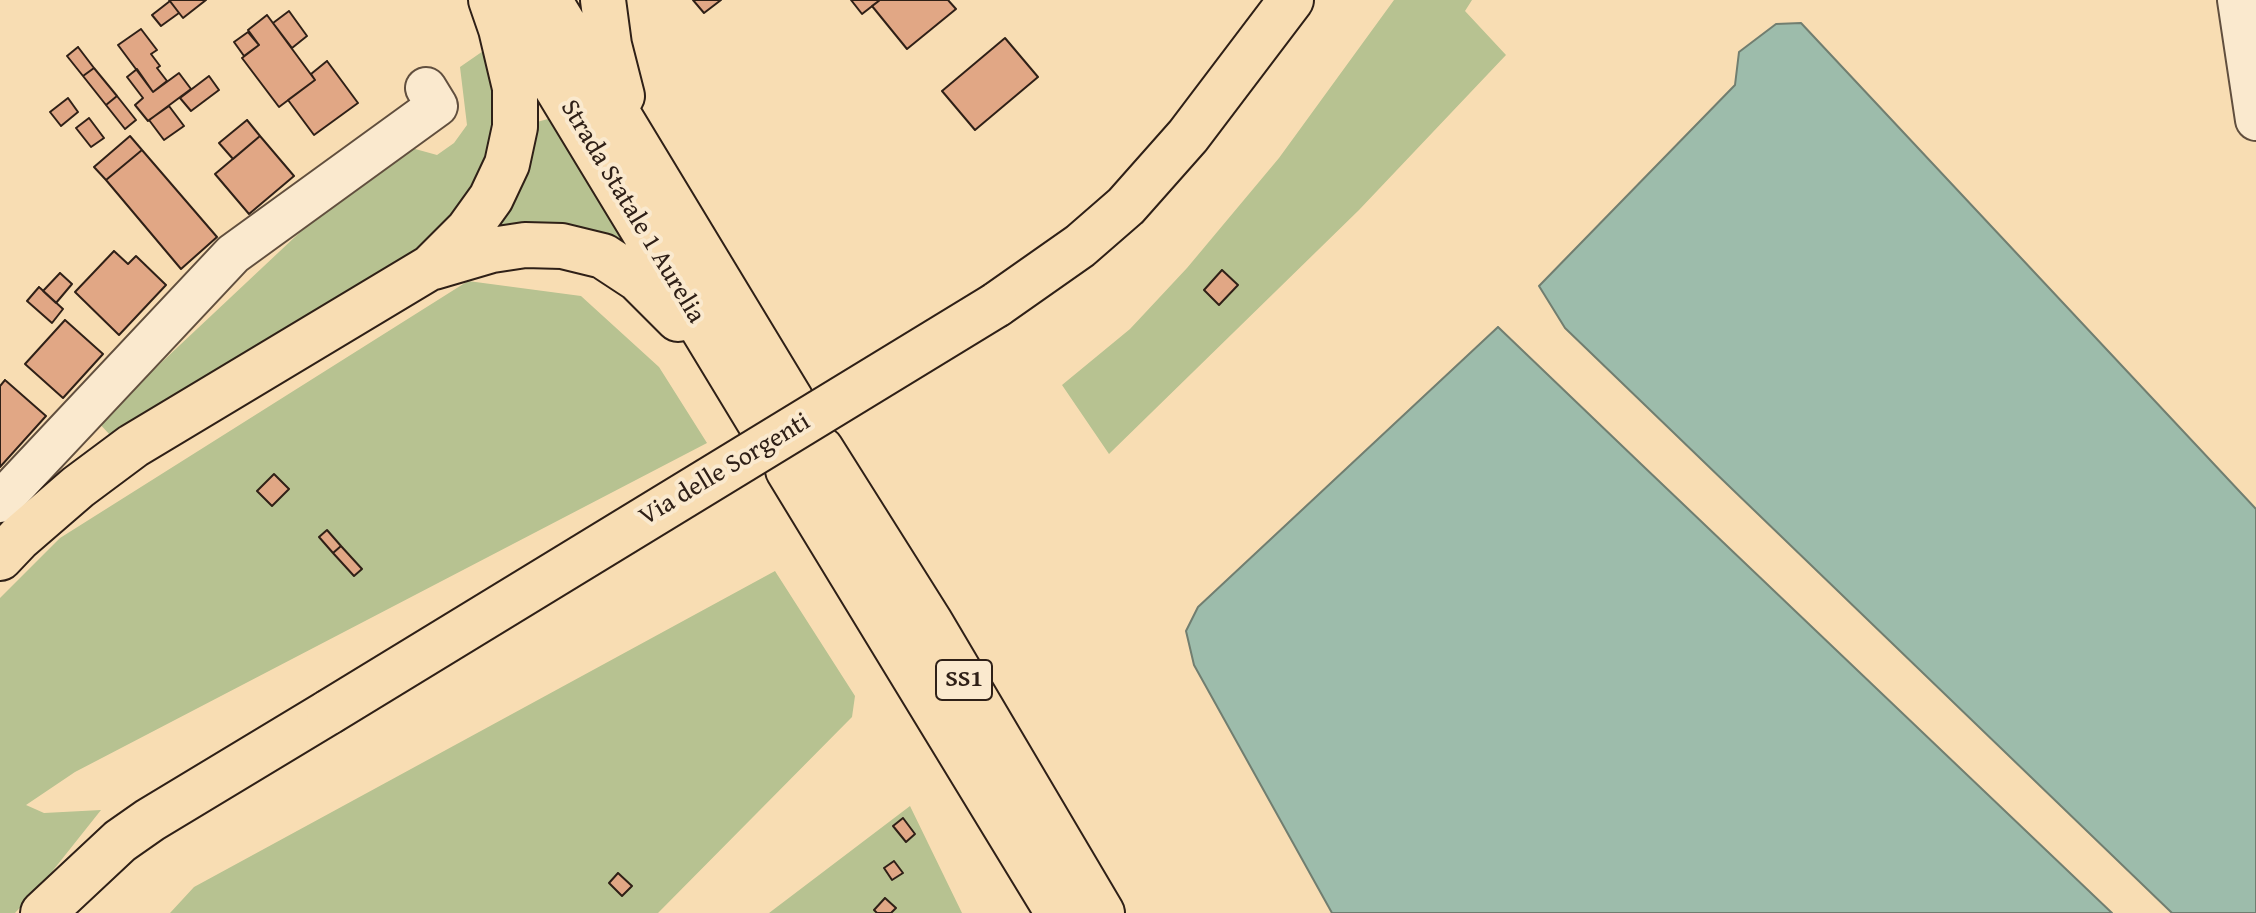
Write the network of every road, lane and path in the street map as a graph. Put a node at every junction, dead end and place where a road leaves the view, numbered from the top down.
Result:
1 (491, 0) edge
2 (504, 0) edge
3 (549, 0) edge
4 (603, 0) edge
5 (1291, 0) edge
6 (2238, 0) edge
7 (426, 88) dead end
8 (2256, 120) edge
9 (630, 133) junction
10 (431, 267) junction
11 (763, 403) junction
12 (0, 502) edge
13 (0, 558) edge
14 (94, 865) junction
15 (43, 913) edge
16 (67, 913) edge
17 (1058, 913) edge
18 (1102, 913) edge

1 - 10 main road
2 - 11 main road, Strada Statale 1 Aurelia
3 - 9 main road, Strada Statale 1 Aurelia
4 - 9 main road
5 - 14 main road, Via delle Sorgenti, bridge
6 - 8 street
7 - 12 street
9 - 11 main road, Strada Statale 1 Aurelia
10 - 11 main road
10 - 13 main road
14 - 15 main road, Via delle Sorgenti
14 - 16 main road, Via delle Sorgenti
17 - 18 main road, SS1

